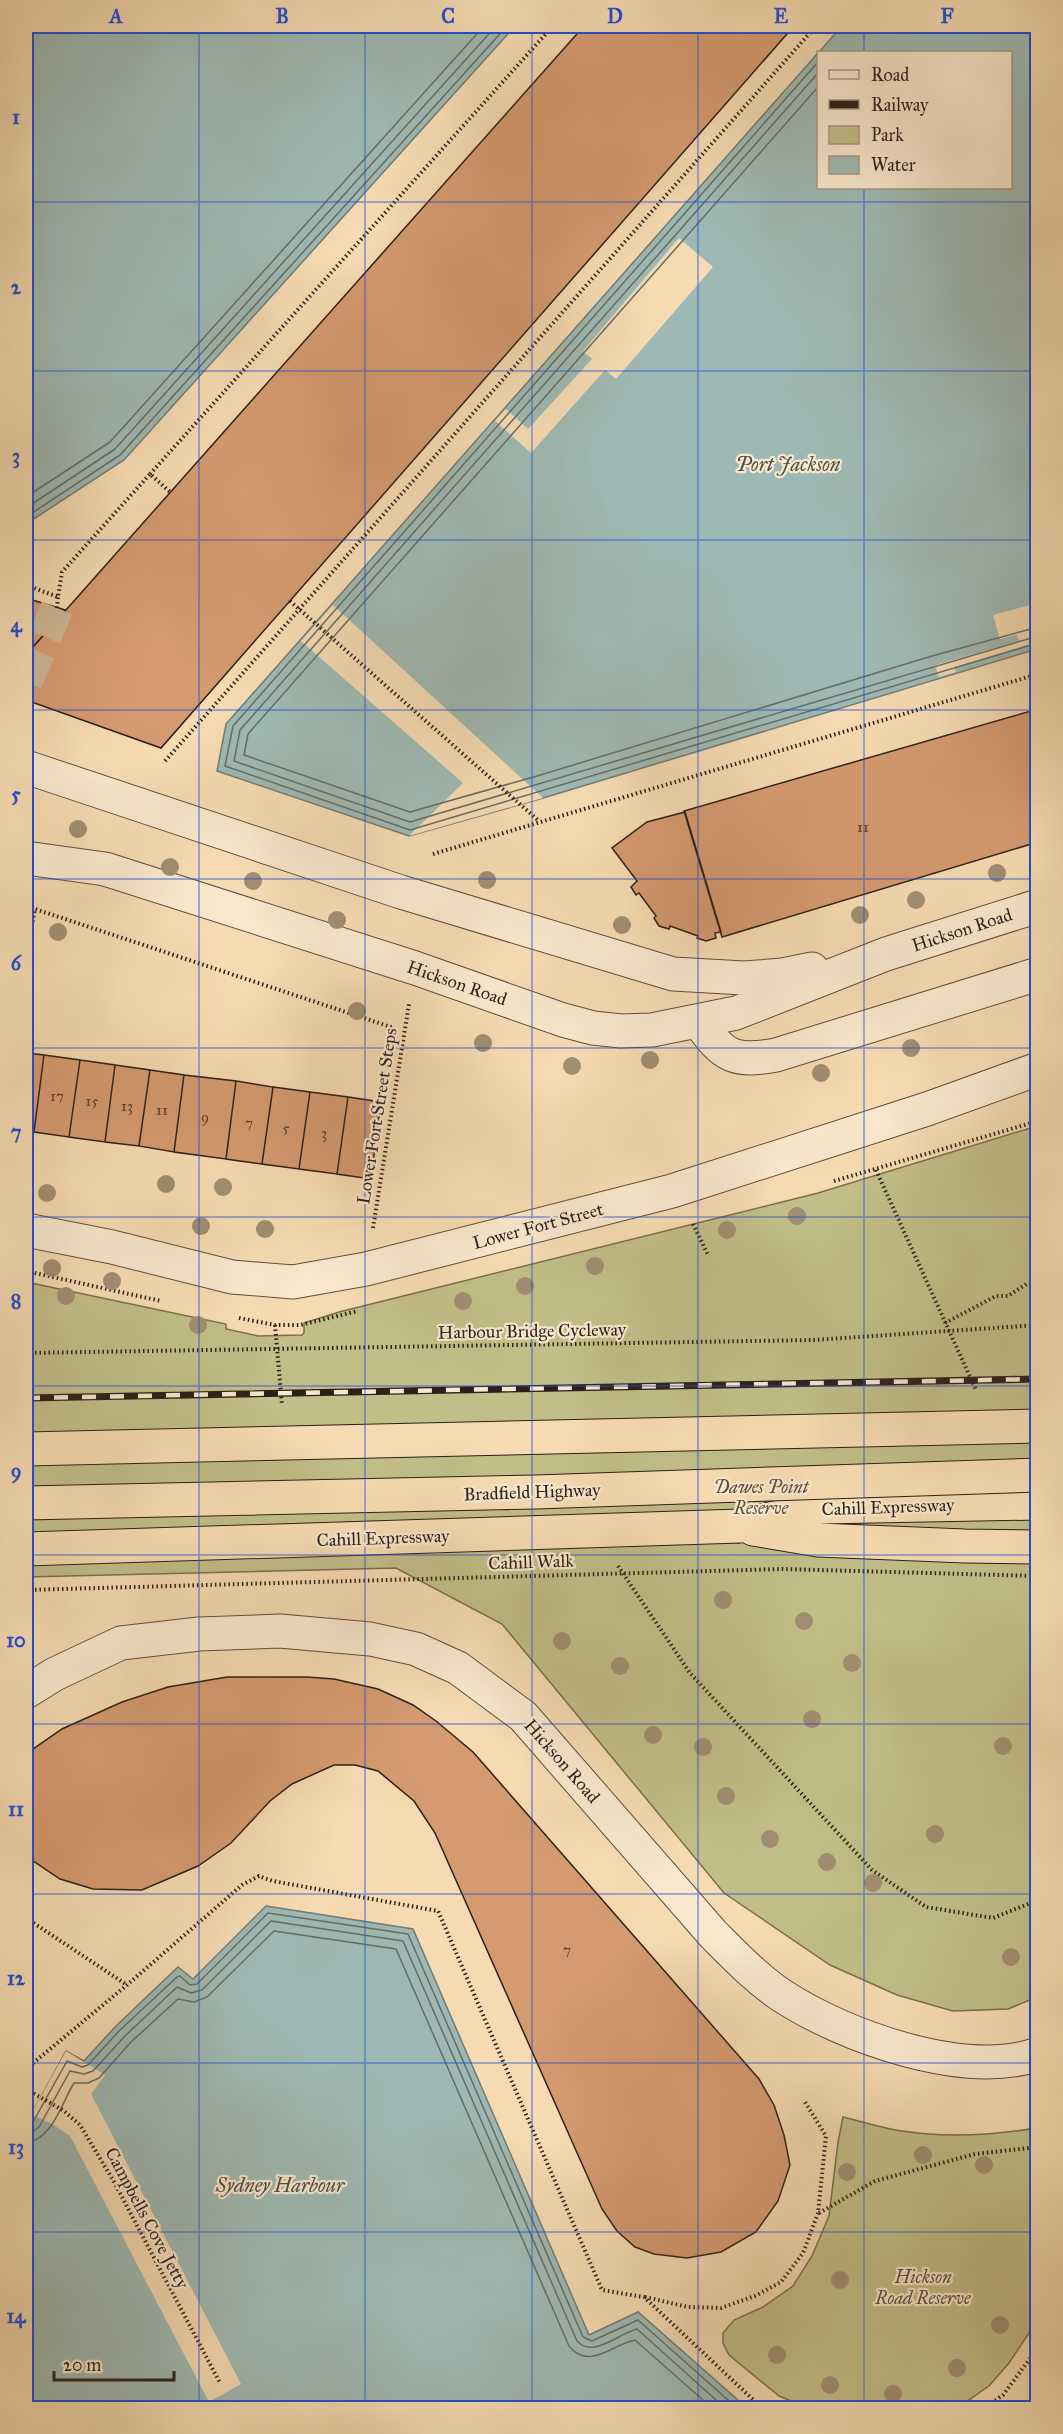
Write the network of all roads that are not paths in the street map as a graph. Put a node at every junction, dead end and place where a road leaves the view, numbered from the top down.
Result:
1 (26, 767) edge
2 (26, 858) edge
3 (1038, 906) edge
4 (886, 954) junction
5 (1038, 974) edge
6 (699, 1022) junction
7 (1038, 1069) edge
8 (26, 1230) edge
9 (1038, 1426) edge
10 (26, 1449) edge
11 (1038, 1475) edge
12 (26, 1503) edge
13 (1038, 1503) edge
14 (740, 1526) junction
15 (1038, 1547) edge
16 (26, 1549) edge
17 (26, 1692) edge
18 (1038, 2054) edge

1 - 4 street, Hickson Road
2 - 6 street, Hickson Road
3 - 4 street, Hickson Road
4 - 6 street, Hickson Road
5 - 6 street
7 - 8 street, Lower Fort Street
9 - 10 highway, bridge
11 - 12 highway, Bradfield Highway, bridge
13 - 14 highway, Cahill Expressway
14 - 15 highway, Cahill Expressway
14 - 16 highway, Cahill Expressway, bridge
17 - 18 street, Hickson Road

